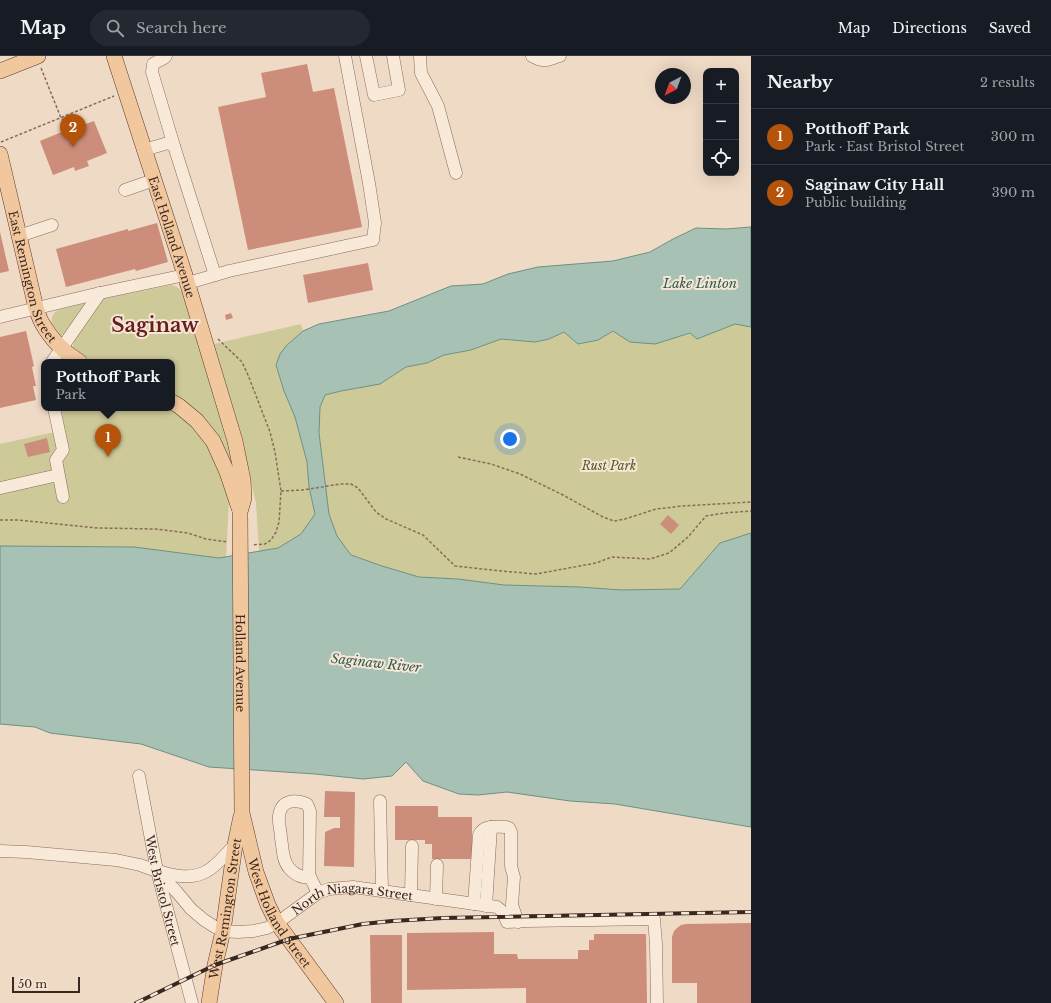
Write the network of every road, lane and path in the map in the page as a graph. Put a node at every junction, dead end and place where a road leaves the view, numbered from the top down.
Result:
1 (37, 56) edge
2 (114, 56) edge
3 (166, 56) edge
4 (345, 56) edge
5 (366, 56) edge
6 (393, 56) edge
7 (420, 56) edge
8 (532, 56) edge
9 (560, 56) edge
10 (0, 72) edge
11 (125, 92) junction
12 (61, 118) junction
13 (67, 123) dead end
14 (0, 142) edge
15 (174, 146) junction
16 (144, 150) junction
17 (0, 154) edge
18 (456, 173) dead end
19 (154, 180) junction
20 (125, 190) dead end
21 (52, 225) dead end
22 (19, 236) junction
23 (215, 275) junction
24 (187, 279) junction
25 (100, 294) junction
26 (36, 308) junction
27 (0, 317) edge
28 (217, 339) dead end
29 (62, 348) junction
30 (54, 359) edge
31 (75, 359) edge
32 (175, 404) edge
33 (55, 411) edge
34 (458, 457) dead end
35 (58, 475) junction
36 (1, 488) edge
37 (281, 491) junction
38 (63, 497) dead end
39 (751, 502) edge
40 (751, 511) edge
41 (240, 512) junction
42 (0, 520) edge
43 (234, 543) dead end
44 (250, 545) dead end
45 (139, 776) dead end
46 (380, 801) dead end
47 (242, 813) junction
48 (491, 827) junction
49 (234, 845) junction
50 (412, 846) dead end
51 (0, 851) edge
52 (437, 865) dead end
53 (157, 871) junction
54 (311, 878) junction
55 (382, 892) junction
56 (318, 893) junction
57 (411, 896) junction
58 (436, 899) junction
59 (474, 904) junction
60 (486, 906) junction
61 (518, 922) junction
62 (277, 923) junction
63 (223, 931) junction
64 (192, 1003) edge
65 (209, 1003) edge
66 (336, 1003) edge
67 (657, 1003) edge

1 - 10 main road
1 - 12 path
2 - 11 main road, East Holland Avenue
3 - 15 street
4 - 23 street
5 - 6 street
7 - 18 street
8 - 9 street
11 - 12 path
11 - 16 main road, East Holland Avenue
12 - 13 path
12 - 14 path
15 - 16 street
15 - 23 street
16 - 19 main road, East Holland Avenue
17 - 22 main road, East Remington Street
19 - 20 street
19 - 24 main road, East Holland Avenue
21 - 22 street
22 - 26 main road, East Remington Street
23 - 24 street
24 - 25 street
24 - 41 main road, East Holland Avenue
25 - 26 street
25 - 29 street
26 - 27 street
26 - 29 main road, East Remington Street
28 - 37 path
29 - 30 street
29 - 31 main road, East Remington Street
32 - 41 main road
33 - 35 street
34 - 39 path
35 - 36 street
35 - 38 street
37 - 40 path
37 - 44 path
41 - 47 main road, Holland Avenue, bridge
42 - 43 path
45 - 53 street, West Bristol Street
46 - 55 street
47 - 49 main road, West Remington Street
47 - 62 main road, West Holland Street
48 - 59 street
48 - 60 street
48 - 61 street
49 - 53 street
49 - 63 main road, West Remington Street
50 - 57 street
51 - 53 street, North Niagara Street
52 - 58 street
53 - 63 street, North Niagara Street
53 - 64 street, West Bristol Street
54 - 54 street
54 - 56 street
55 - 56 street, North Niagara Street
55 - 57 street, North Niagara Street
56 - 62 street, North Niagara Street
57 - 58 street, North Niagara Street
58 - 59 street, North Niagara Street
59 - 60 street, North Niagara Street
60 - 61 street, North Niagara Street
61 - 67 street
62 - 63 street, North Niagara Street
62 - 66 main road, West Holland Street
63 - 65 main road, West Remington Street

